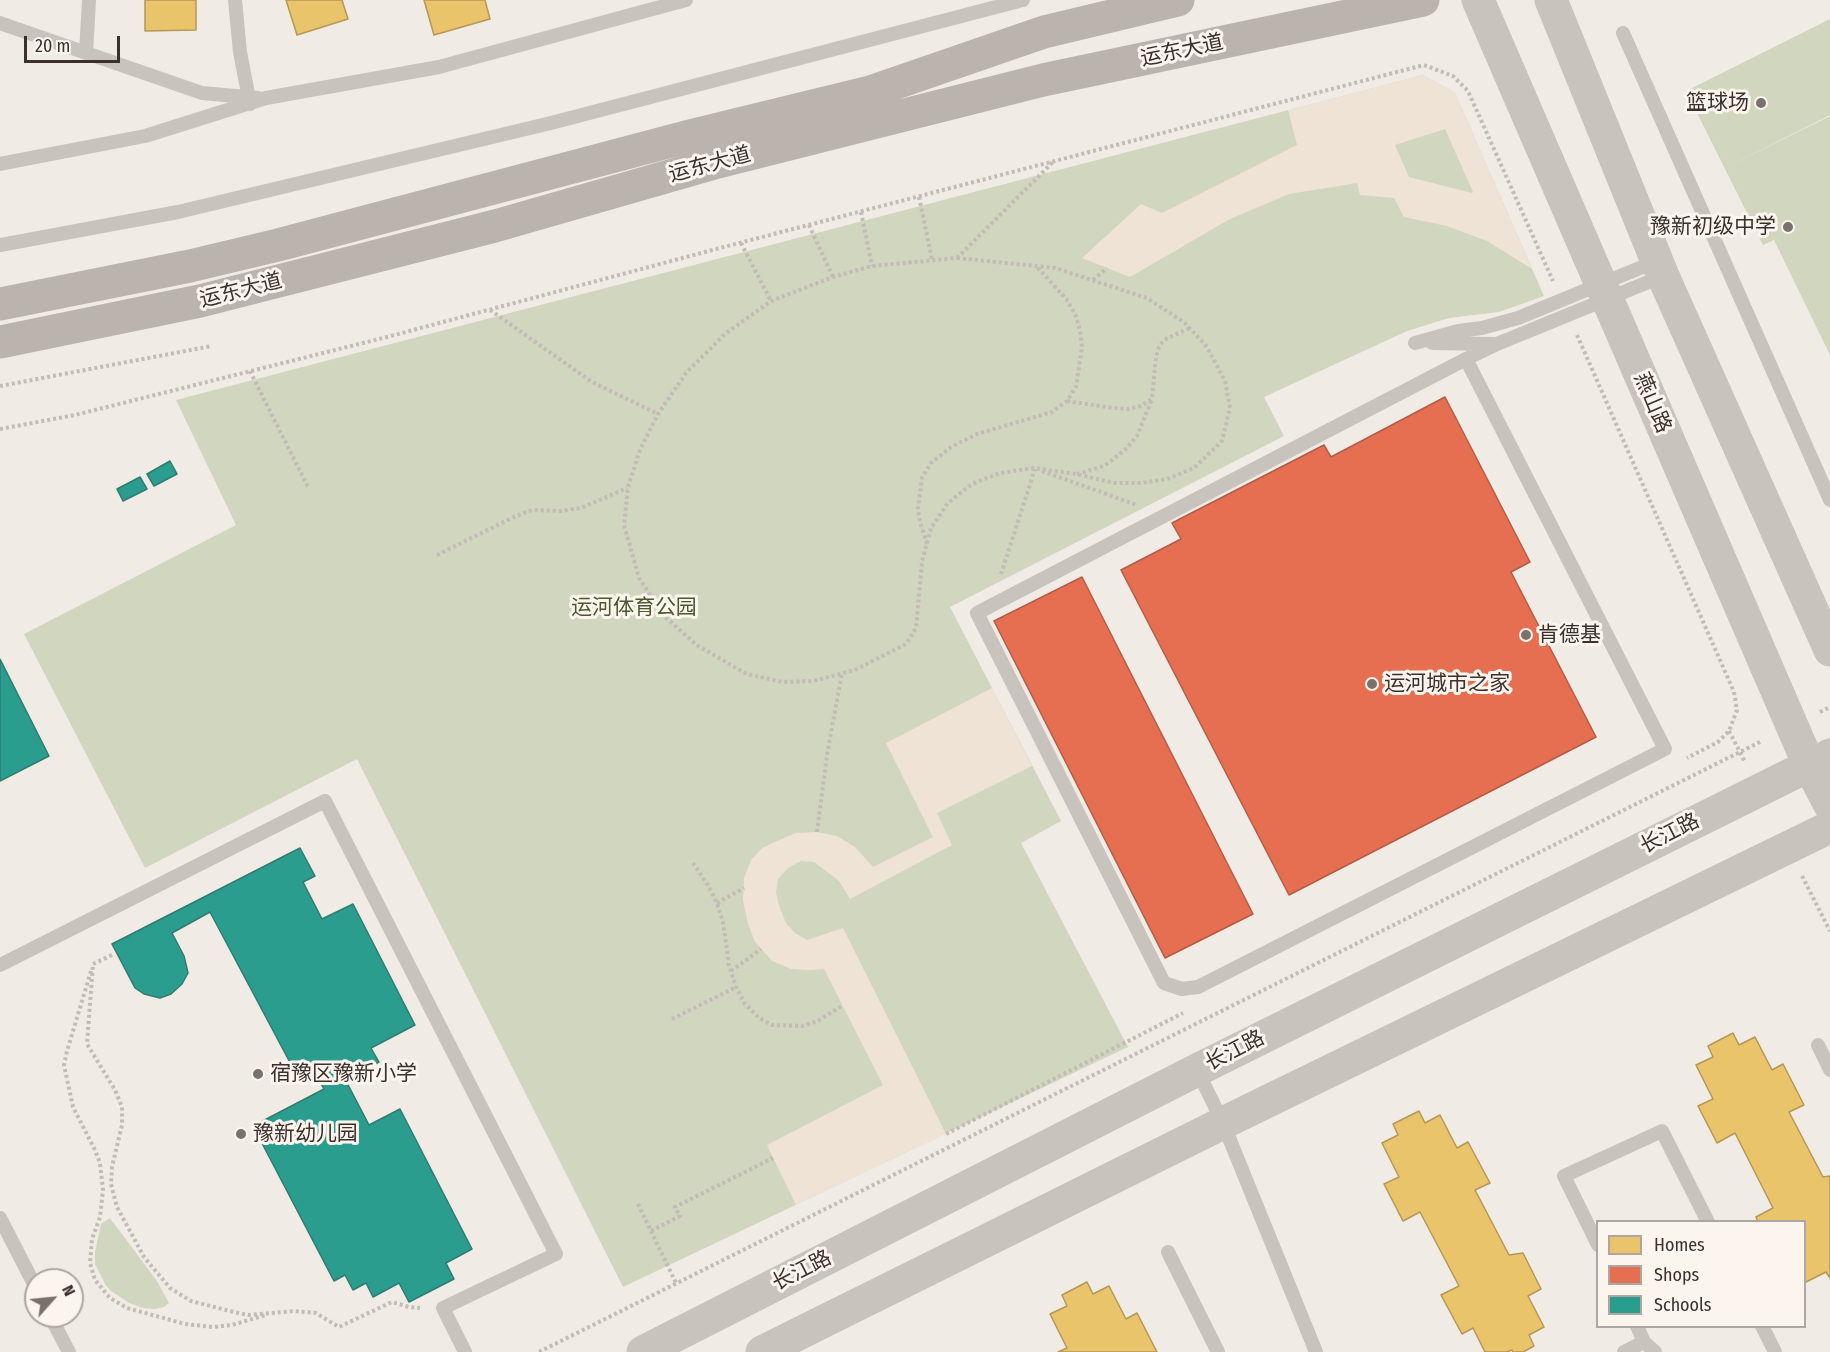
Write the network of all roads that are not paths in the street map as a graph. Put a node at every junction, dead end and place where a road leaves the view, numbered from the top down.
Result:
1 (88, 0) edge
2 (235, 0) edge
3 (686, 0) edge
4 (1023, 0) edge
5 (1178, 0) edge
6 (1423, 0) edge
7 (1478, 0) edge
8 (1551, 0) edge
9 (0, 23) edge
10 (1623, 33) dead end
11 (86, 53) junction
12 (249, 100) junction
13 (0, 164) edge
14 (0, 245) edge
15 (1660, 268) junction
16 (1603, 292) junction
17 (0, 304) edge
18 (1518, 318) junction
19 (0, 342) edge
20 (1497, 344) junction
21 (1466, 359) junction
22 (1830, 500) edge
23 (1830, 650) edge
24 (1819, 760) edge
25 (1830, 805) edge
26 (1830, 827) edge
27 (0, 965) edge
28 (1818, 1045) dead end
29 (1197, 1070) junction
30 (1830, 1070) edge
31 (1223, 1123) junction
32 (0, 1218) edge
33 (1707, 1220) edge
34 (1596, 1241) edge
35 (1168, 1252) dead end
36 (26, 1268) edge
37 (56, 1328) edge
38 (1638, 1328) edge
39 (1763, 1328) edge
40 (1644, 1342) junction
41 (69, 1352) edge
42 (465, 1352) edge
43 (643, 1352) edge
44 (762, 1352) edge
45 (1218, 1352) edge
46 (1316, 1352) edge
47 (1624, 1352) edge
48 (1654, 1352) edge
49 (1775, 1352) edge

1 - 11 lane
2 - 12 lane
3 - 12 lane
4 - 14 lane
5 - 17 main road, 运东大道
6 - 19 main road, 运东大道
7 - 16 street, 燕山路
8 - 15 street
9 - 11 lane
10 - 22 lane
11 - 12 lane
12 - 13 lane
15 - 16 lane
15 - 23 street
16 - 18 lane
16 - 20 lane
16 - 24 street, 燕山路
18 - 20 lane
18 - 20 lane
20 - 21 lane
21 - 21 lane
24 - 25 street, 燕山路
24 - 29 street, 长江路
26 - 31 street
27 - 42 lane
28 - 30 lane
29 - 31 lane
29 - 43 street, 长江路
31 - 44 street
31 - 46 lane
32 - 36 lane
33 - 34 lane
35 - 45 lane
37 - 41 lane
38 - 40 lane
39 - 49 lane
40 - 47 lane
40 - 48 lane

